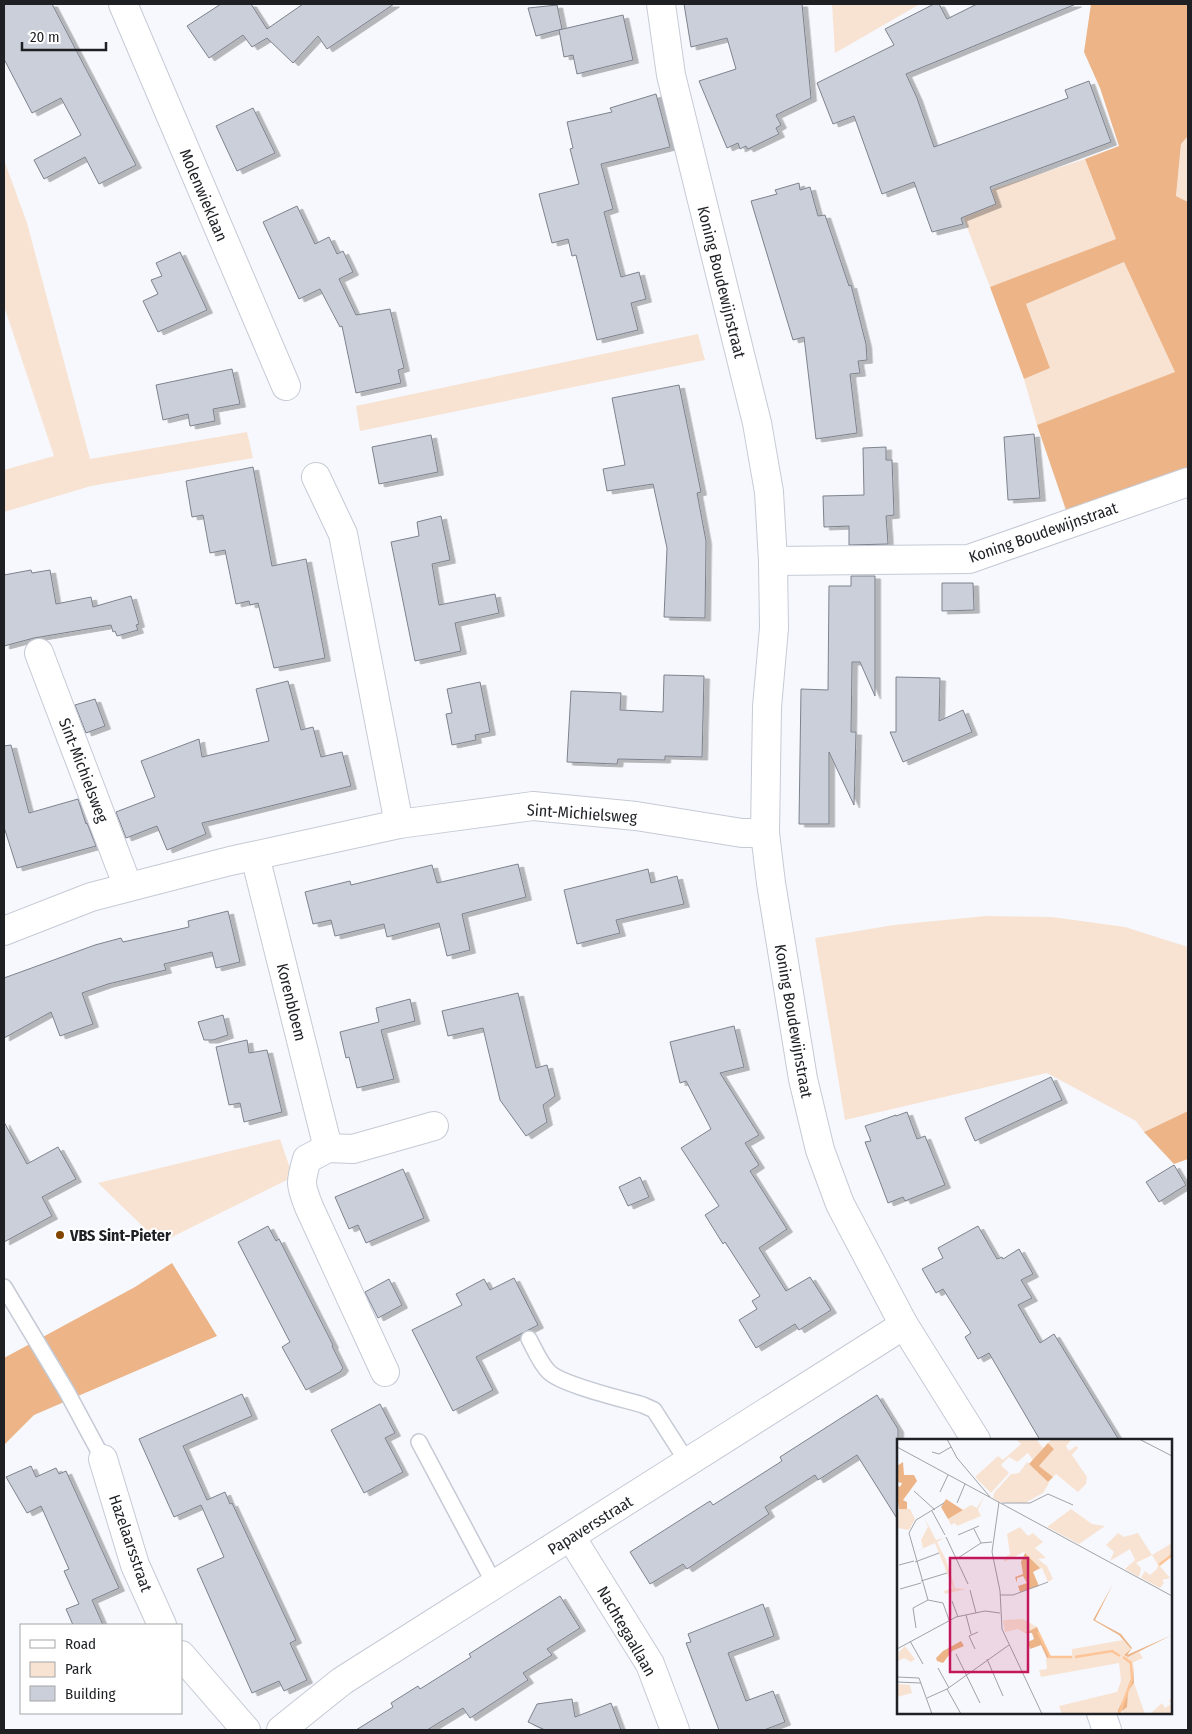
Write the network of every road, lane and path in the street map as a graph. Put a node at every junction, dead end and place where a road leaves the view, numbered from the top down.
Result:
1 (123, 4) edge
2 (661, 4) edge
3 (286, 386) dead end
4 (316, 477) dead end
5 (1188, 482) edge
6 (773, 561) junction
7 (40, 653) dead end
8 (399, 824) junction
9 (765, 833) junction
10 (255, 856) junction
11 (128, 887) junction
12 (4, 931) edge
13 (434, 1126) dead end
14 (328, 1148) junction
15 (4, 1287) edge
16 (904, 1325) junction
17 (529, 1339) dead end
18 (385, 1372) dead end
19 (975, 1439) edge
20 (419, 1442) dead end
21 (103, 1459) joint
22 (688, 1462) junction
23 (571, 1537) junction
24 (495, 1585) junction
25 (162, 1624) edge
26 (182, 1656) edge
27 (1101, 1714) edge
28 (246, 1730) edge
29 (281, 1730) edge
30 (674, 1730) edge
31 (1107, 1730) edge

1 - 3 street, Molenwieklaan
2 - 6 street, Koning Boudewijnstraat
4 - 8 street
5 - 6 street, Koning Boudewijnstraat
6 - 9 street, Koning Boudewijnstraat
7 - 11 street, Sint-Michielsweg
8 - 9 street, Sint-Michielsweg
8 - 10 street, Sint-Michielsweg
9 - 16 street, Koning Boudewijnstraat
10 - 11 street, Sint-Michielsweg
10 - 14 street, Korenbloem
11 - 12 street, Sint-Michielsweg
13 - 14 street
14 - 18 street
15 - 21 lane
16 - 19 street, Koning Boudewijnstraat
16 - 22 street, Papaversstraat
17 - 22 lane
20 - 24 lane
21 - 25 street, Hazelaarsstraat
22 - 23 street, Papaversstraat
23 - 24 street, Papaversstraat
23 - 30 street, Nachtegaallaan
24 - 29 street, Papaversstraat
26 - 28 street
27 - 31 street

